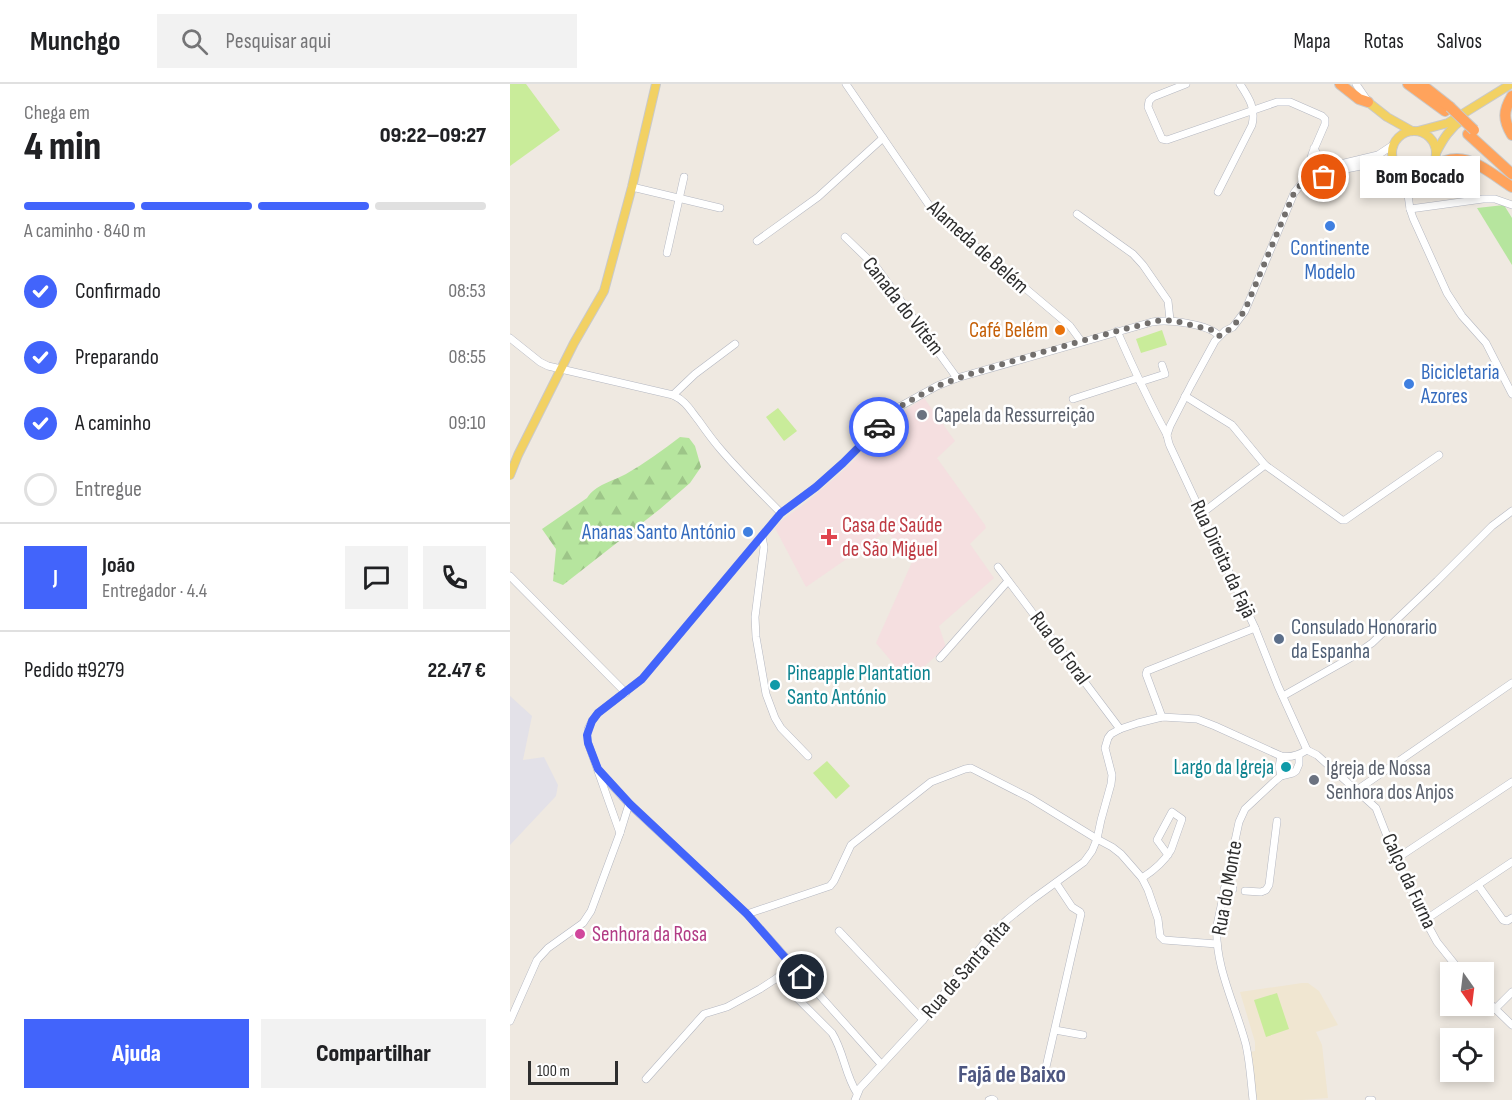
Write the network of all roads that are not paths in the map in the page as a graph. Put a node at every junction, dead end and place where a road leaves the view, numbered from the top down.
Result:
1 (656, 84) edge
2 (846, 84) edge
3 (1185, 84) edge
4 (1240, 84) edge
5 (1340, 84) edge
6 (1356, 84) edge
7 (1408, 84) edge
8 (1421, 84) edge
9 (1511, 84) edge
10 (1512, 89) edge
11 (1512, 96) edge
12 (1368, 102) junction
13 (1254, 109) junction
14 (1447, 109) junction
15 (1387, 117) junction
16 (1415, 131) junction
17 (1471, 132) junction
18 (1512, 135) edge
19 (883, 138) junction
20 (1394, 142) junction
21 (1314, 148) junction
22 (1436, 153) junction
23 (1393, 161) junction
24 (1370, 164) junction
25 (1512, 165) edge
26 (1314, 166) junction
27 (1430, 168) junction
28 (1328, 169) junction
29 (1400, 170) junction
30 (1374, 174) dead end
31 (1419, 174) junction
32 (1512, 174) edge
33 (1313, 176) junction
34 (684, 177) dead end
35 (632, 187) junction
36 (1512, 187) edge
37 (1218, 192) dead end
38 (1408, 195) junction
39 (679, 198) junction
40 (1512, 205) edge
41 (720, 208) dead end
42 (1410, 209) junction
43 (1077, 214) dead end
44 (845, 237) dead end
45 (756, 241) dead end
46 (667, 253) dead end
47 (1170, 320) junction
48 (1117, 331) junction
49 (1219, 336) junction
50 (510, 338) edge
51 (1081, 341) junction
52 (735, 344) dead end
53 (1162, 365) dead end
54 (561, 369) junction
55 (957, 378) junction
56 (1139, 380) junction
57 (1512, 394) edge
58 (673, 395) junction
59 (1185, 396) junction
60 (1072, 399) dead end
61 (1167, 435) junction
62 (1439, 454) dead end
63 (1265, 465) junction
64 (510, 475) edge
65 (1512, 511) edge
66 (781, 513) junction
67 (1201, 514) junction
68 (762, 537) junction
69 (998, 567) dead end
70 (510, 576) edge
71 (1008, 580) junction
72 (1255, 628) junction
73 (940, 658) dead end
74 (1512, 682) edge
75 (626, 693) junction
76 (1283, 696) junction
77 (1162, 717) junction
78 (1120, 729) junction
79 (1307, 750) junction
80 (1299, 755) junction
81 (808, 756) dead end
82 (1281, 756) junction
83 (598, 769) junction
84 (1281, 776) junction
85 (1512, 782) edge
86 (1357, 790) junction
87 (630, 804) junction
88 (1277, 821) dead end
89 (620, 833) junction
90 (1097, 839) junction
91 (1168, 855) junction
92 (1396, 859) junction
93 (1512, 861) edge
94 (1142, 879) junction
95 (1056, 883) junction
96 (1478, 885) junction
97 (1224, 889) junction
98 (1233, 889) dead end
99 (1245, 891) dead end
100 (747, 914) junction
101 (1508, 919) edge
102 (1425, 920) junction
103 (839, 931) dead end
104 (1217, 944) junction
105 (1453, 962) edge
106 (790, 964) junction
107 (777, 978) junction
108 (1512, 992) edge
109 (1495, 1010) joint
110 (923, 1020) junction
111 (510, 1021) edge
112 (1512, 1025) edge
113 (1055, 1030) junction
114 (1083, 1035) dead end
115 (881, 1064) junction
116 (1046, 1067) dead end
117 (646, 1079) dead end
118 (856, 1097) edge
119 (989, 1100) edge
120 (994, 1100) edge
121 (1253, 1100) edge

1 - 35 main road
2 - 19 street, Alameda de Belém
3 - 13 street
4 - 13 street
5 - 12 highway
6 - 12 street
7 - 14 highway
8 - 14 highway
9 - 16 main road
10 - 22 main road
11 - 18 highway
12 - 15 main road
13 - 21 street
13 - 37 street
14 - 17 highway, bridge
15 - 16 main road
15 - 20 main road
16 - 20 main road
16 - 22 main road
17 - 25 highway
17 - 32 highway
19 - 45 street
19 - 51 street, Alameda de Belém
20 - 23 main road
20 - 28 street
21 - 26 street
21 - 28 street
22 - 27 main road
23 - 24 street
23 - 29 main road
24 - 28 street
24 - 30 street
26 - 28 street
26 - 33 street
27 - 31 main road
27 - 36 highway
28 - 33 street
29 - 31 main road
29 - 38 street
31 - 38 street
33 - 49 street
34 - 39 street
35 - 39 street
35 - 54 main road
38 - 42 street
39 - 41 street
39 - 46 street
40 - 42 street
42 - 57 street
43 - 47 street
44 - 55 street, Canada do Vitém
47 - 48 street
47 - 49 street
48 - 51 street
48 - 56 street, Rua Direita da Fajã
49 - 59 street
50 - 54 street
51 - 55 street
52 - 58 street
53 - 56 street
54 - 58 street
54 - 64 main road
55 - 66 street
56 - 60 street
56 - 61 street, Rua Direita da Fajã
58 - 66 street
59 - 61 street
59 - 63 street
61 - 67 street, Rua Direita da Fajã
62 - 63 street
63 - 67 street
65 - 76 street
66 - 68 street
67 - 72 street, Rua Direita da Fajã
68 - 75 street
68 - 81 street
69 - 71 street, Rua do Foral
70 - 75 street
71 - 73 street
71 - 78 street, Rua do Foral
72 - 76 street, Rua Direita da Fajã
72 - 77 street
74 - 86 street
75 - 83 street
76 - 79 street, Rua Direita da Fajã
77 - 78 street
77 - 82 street
78 - 90 street, Rua de Santa Rita
79 - 80 street
79 - 86 street, Calço da Furna
80 - 82 street
80 - 84 street, Rua do Monte
82 - 84 street
83 - 87 street
83 - 89 street
84 - 97 street, Rua do Monte
85 - 92 street
86 - 92 street, Calço da Furna
87 - 89 street
87 - 100 street
88 - 99 street
89 - 111 street
90 - 94 street
90 - 95 street, Rua de Santa Rita
90 - 100 street
91 - 91 street
91 - 94 street
92 - 102 street, Calço da Furna
93 - 96 street
94 - 104 street
95 - 110 street, Rua de Santa Rita
95 - 113 street
96 - 101 street
96 - 102 street
97 - 98 street
97 - 104 street, Rua do Monte
100 - 106 street
102 - 105 street, Calço da Furna
103 - 110 street
104 - 121 street, Rua do Monte
106 - 107 street
106 - 115 street
107 - 117 street
107 - 118 street
108 - 109 street
109 - 112 street
110 - 115 street, Rua de Santa Rita
113 - 114 street
113 - 116 street
115 - 118 street, Rua de Santa Rita
119 - 120 street

